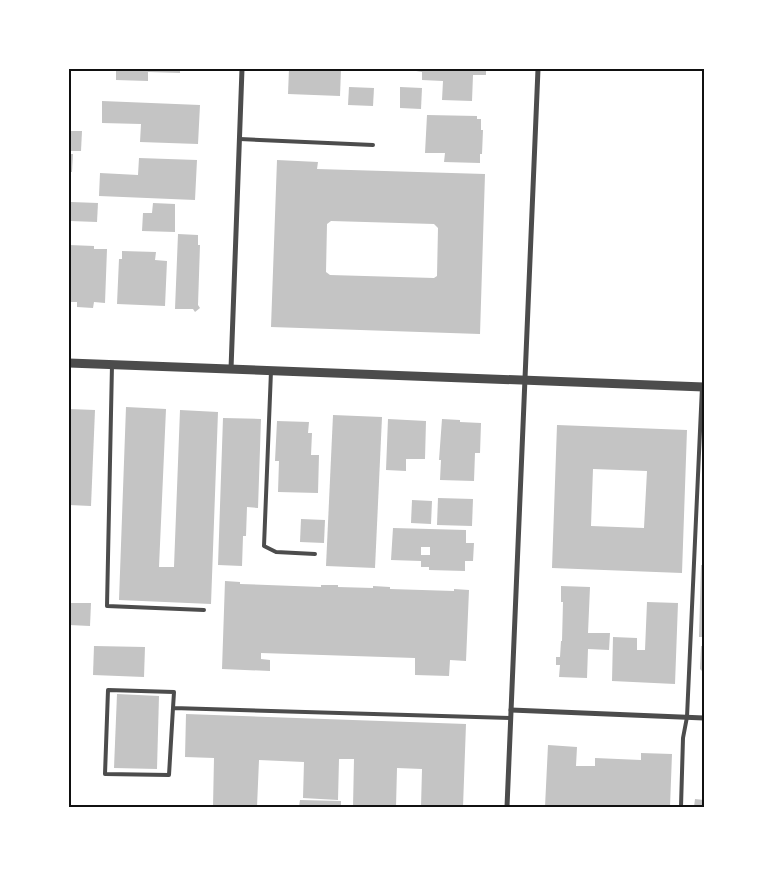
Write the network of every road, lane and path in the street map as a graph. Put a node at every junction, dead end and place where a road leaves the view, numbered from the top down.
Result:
1 (242, 69) edge
2 (538, 69) edge
3 (240, 139) junction
4 (373, 145) dead end
5 (69, 364) edge
6 (112, 365) junction
7 (230, 370) junction
8 (271, 371) junction
9 (525, 380) junction
10 (703, 387) edge
11 (315, 554) dead end
12 (204, 610) dead end
13 (173, 708) junction
14 (511, 710) junction
15 (688, 717) junction
16 (511, 718) junction
17 (704, 718) edge
18 (507, 807) edge
19 (681, 807) edge

1 - 3 street
2 - 9 street
3 - 4 lane
3 - 7 street
5 - 6 street
6 - 7 street
6 - 12 lane
7 - 8 street
8 - 9 street
8 - 11 lane
9 - 10 street
9 - 14 street
10 - 15 lane
13 - 13 lane
13 - 16 lane
14 - 15 street
14 - 16 street
15 - 17 street
15 - 19 lane
16 - 18 street

